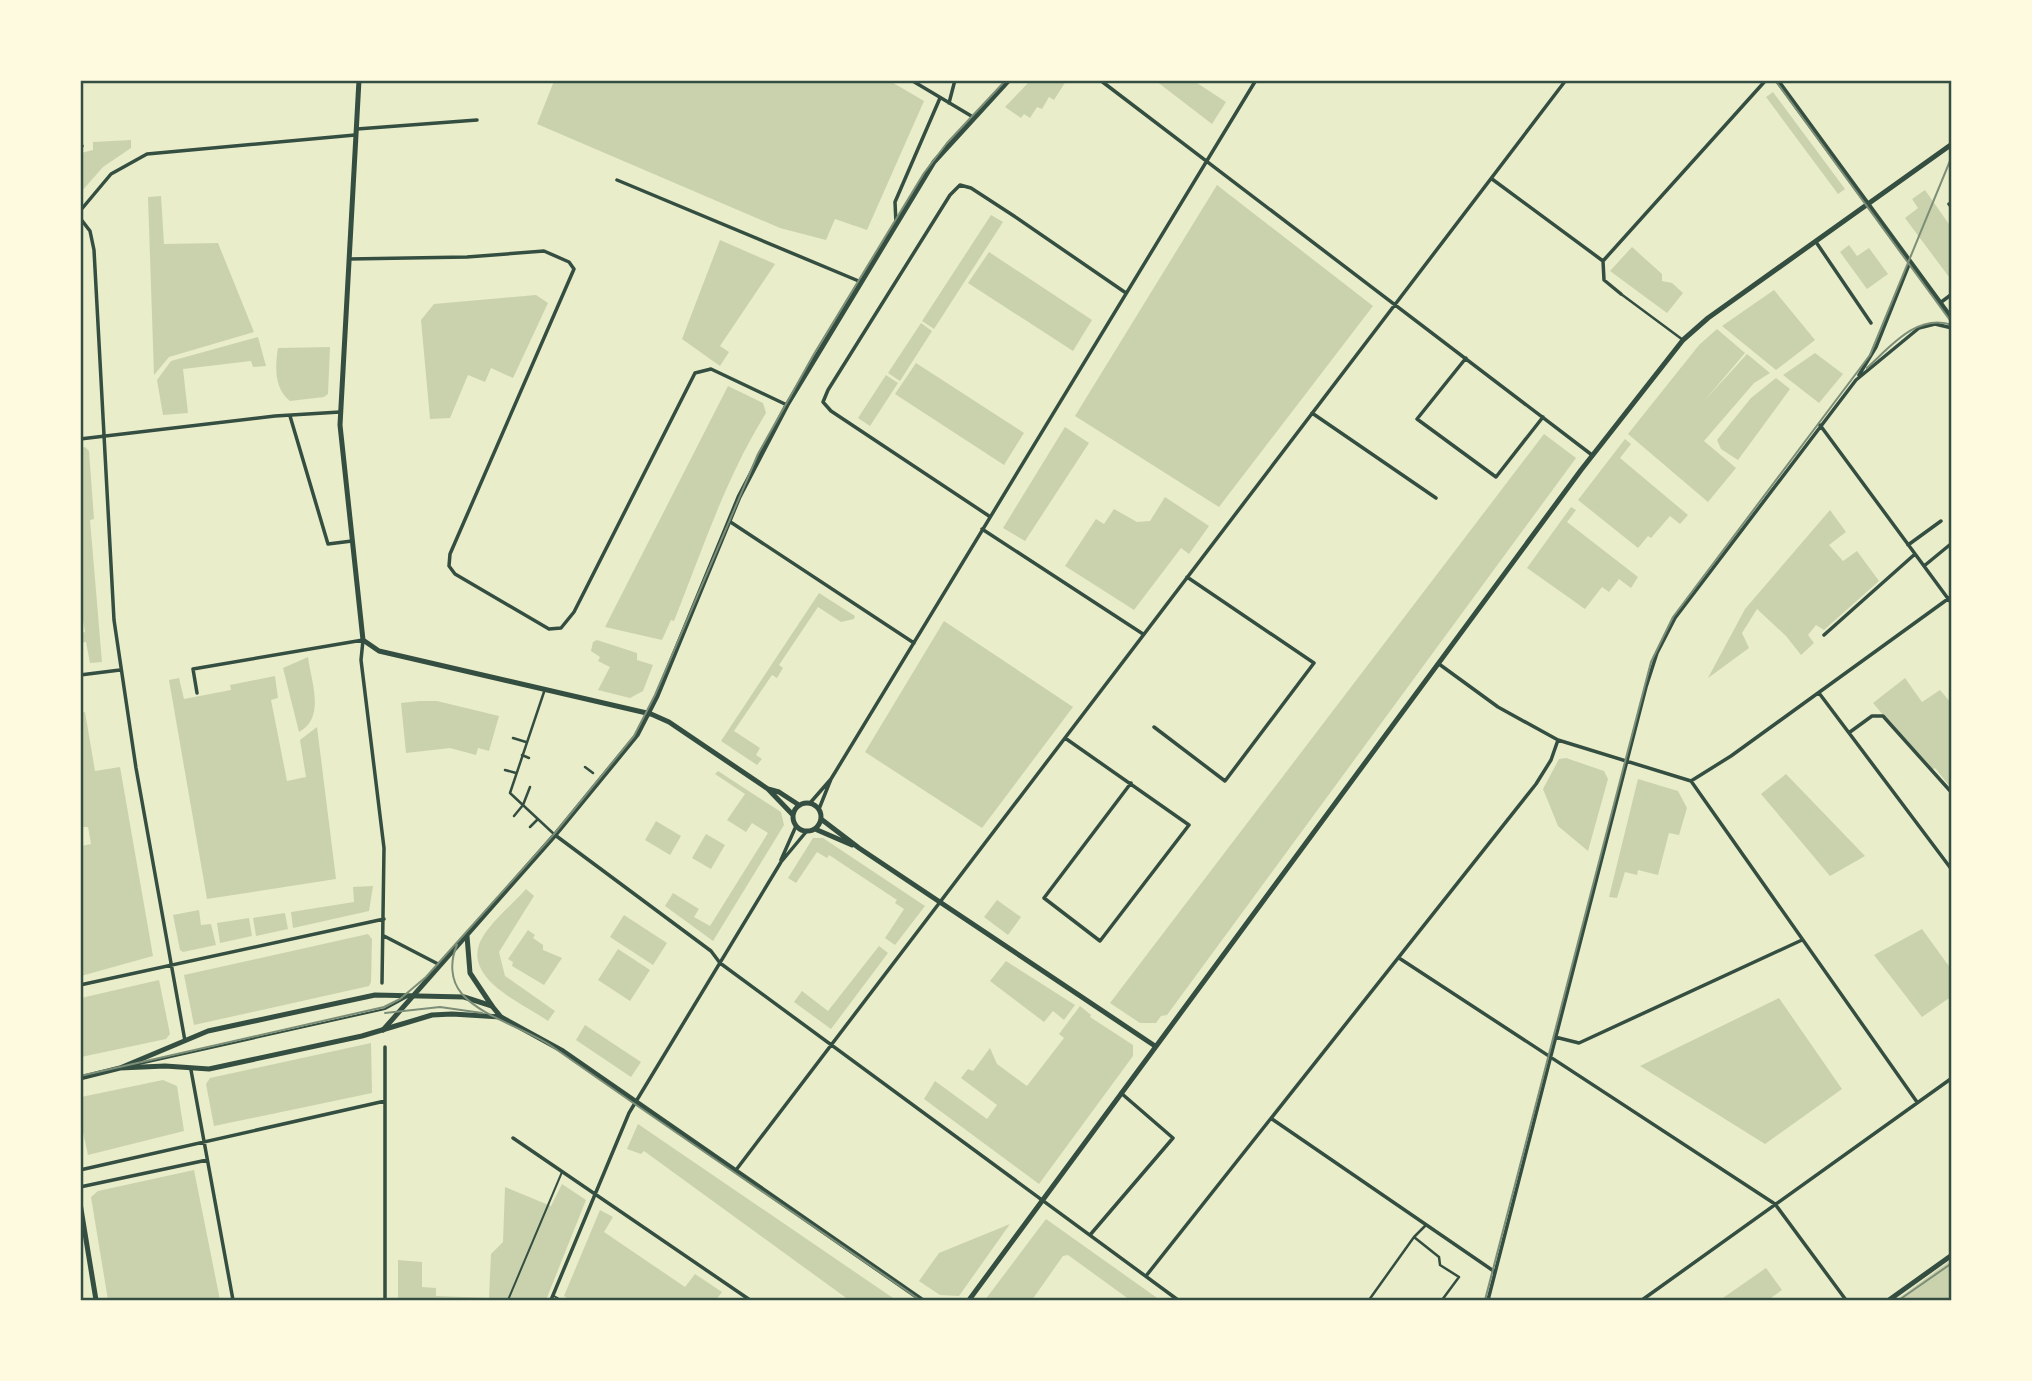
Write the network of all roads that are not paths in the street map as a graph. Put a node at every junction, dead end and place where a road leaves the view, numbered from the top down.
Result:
1 (359, 80) edge
2 (911, 80) edge
3 (955, 80) edge
4 (1009, 80) edge
5 (1100, 80) edge
6 (1256, 80) edge
7 (1566, 80) edge
8 (1766, 80) edge
9 (1777, 80) edge
10 (940, 98) junction
11 (949, 103) junction
12 (973, 117) junction
13 (477, 120) dead end
14 (356, 132) junction
15 (1951, 144) edge
16 (1207, 161) junction
17 (1492, 178) junction
18 (617, 180) dead end
19 (1867, 203) junction
20 (80, 211) edge
21 (80, 218) edge
22 (896, 224) junction
23 (1814, 240) junction
24 (349, 259) junction
25 (1603, 261) junction
26 (1910, 262) junction
27 (860, 282) junction
28 (1126, 293) junction
29 (1621, 294) joint
30 (1951, 294) edge
31 (1396, 303) junction
32 (1940, 303) junction
33 (1951, 319) edge
34 (1871, 323) dead end
35 (1951, 328) edge
36 (1683, 340) junction
37 (1466, 358) junction
38 (1856, 380) junction
39 (786, 405) junction
40 (340, 412) junction
41 (1312, 413) junction
42 (290, 416) junction
43 (1543, 417) junction
44 (1820, 425) junction
45 (103, 437) junction
46 (80, 439) edge
47 (1592, 455) junction
48 (1436, 498) dead end
49 (989, 516) junction
50 (729, 521) junction
51 (1941, 521) dead end
52 (982, 529) junction
53 (352, 541) junction
54 (1951, 543) edge
55 (1908, 545) junction
56 (1914, 554) junction
57 (1924, 566) junction
58 (1187, 577) junction
59 (1950, 598) edge
60 (1951, 604) edge
61 (1143, 634) junction
62 (1824, 635) dead end
63 (363, 640) junction
64 (914, 643) junction
65 (1437, 662) junction
66 (120, 670) junction
67 (80, 676) edge
68 (545, 689) junction
69 (197, 693) dead end
70 (1819, 693) junction
71 (649, 714) junction
72 (1154, 727) dead end
73 (1849, 732) junction
74 (513, 738) dead end
75 (1065, 738) junction
76 (1558, 740) junction
77 (527, 742) junction
78 (522, 755) junction
79 (529, 758) dead end
80 (1626, 763) junction
81 (585, 767) dead end
82 (505, 770) dead end
83 (516, 773) junction
84 (593, 773) dead end
85 (831, 779) junction
86 (1691, 781) junction
87 (1131, 783) junction
88 (530, 787) dead end
89 (768, 789) junction
90 (1951, 793) edge
91 (810, 803) junction
92 (799, 804) junction
93 (523, 806) junction
94 (819, 809) junction
95 (792, 814) junction
96 (514, 816) dead end
97 (538, 819) junction
98 (821, 819) junction
99 (530, 827) dead end
100 (796, 827) junction
101 (815, 829) junction
102 (806, 832) junction
103 (555, 835) junction
104 (859, 848) junction
105 (781, 862) junction
106 (1951, 870) edge
107 (939, 901) junction
108 (384, 919) junction
109 (467, 934) junction
110 (384, 936) junction
111 (1802, 940) junction
112 (1399, 958) junction
113 (720, 963) junction
114 (172, 965) junction
115 (440, 965) junction
116 (382, 983) dead end
117 (80, 985) edge
118 (413, 994) junction
119 (492, 1006) junction
120 (501, 1017) junction
121 (383, 1030) junction
122 (1555, 1037) junction
123 (185, 1041) junction
124 (833, 1045) junction
125 (1154, 1046) junction
126 (386, 1047) dead end
127 (1550, 1057) junction
128 (120, 1068) junction
129 (191, 1070) junction
130 (1951, 1077) edge
131 (80, 1078) edge
132 (1121, 1093) junction
133 (385, 1101) junction
134 (1917, 1102) junction
135 (635, 1104) junction
136 (1272, 1119) junction
137 (513, 1138) dead end
138 (204, 1141) junction
139 (207, 1160) junction
140 (80, 1170) edge
141 (562, 1171) junction
142 (735, 1172) junction
143 (80, 1187) edge
144 (596, 1194) junction
145 (1042, 1202) junction
146 (80, 1203) edge
147 (1775, 1204) junction
148 (1426, 1225) junction
149 (1090, 1235) junction
150 (1414, 1237) junction
151 (1951, 1255) edge
152 (1495, 1272) junction
153 (1146, 1276) junction
154 (552, 1298) edge
155 (96, 1300) edge
156 (233, 1300) edge
157 (385, 1300) edge
158 (508, 1300) edge
159 (561, 1300) edge
160 (750, 1300) edge
161 (922, 1300) edge
162 (969, 1300) edge
163 (1178, 1300) edge
164 (1369, 1300) edge
165 (1442, 1300) edge
166 (1488, 1300) edge
167 (1642, 1300) edge
168 (1846, 1300) edge
169 (1889, 1300) edge

1 - 14 main road
2 - 10 street
3 - 11 street
4 - 12 main road
5 - 16 street
6 - 16 street
7 - 17 street
8 - 25 street
9 - 19 main road
10 - 11 street
10 - 22 street
11 - 12 street
12 - 22 main road
13 - 14 street
14 - 20 street
14 - 24 main road
15 - 19 main road
16 - 28 street
16 - 31 street
17 - 25 street
17 - 31 street
18 - 27 street
19 - 23 main road
19 - 26 main road
21 - 45 street
22 - 27 main road
23 - 34 street
23 - 36 main road
24 - 39 street
24 - 40 main road
25 - 29 street
26 - 32 main road
26 - 38 street
27 - 39 main road
28 - 49 street
28 - 49 street
29 - 36 street
30 - 32 street
31 - 37 street
31 - 41 street
32 - 33 main road
35 - 38 street
36 - 47 main road
37 - 43 street
37 - 43 street
38 - 44 street
39 - 50 main road
40 - 42 street
40 - 53 main road
41 - 48 street
41 - 58 street
42 - 45 street
42 - 53 street
43 - 47 street
44 - 55 street
44 - 80 street
45 - 46 street
45 - 66 street
47 - 65 main road
49 - 52 street
50 - 64 street
50 - 71 main road
51 - 55 street
52 - 61 street
52 - 64 street
53 - 63 main road
54 - 57 street
55 - 56 street
56 - 57 street
56 - 62 street
57 - 59 street
58 - 61 street
58 - 72 street
59 - 60 street
59 - 70 street
61 - 75 street
63 - 68 main road
63 - 69 street
63 - 108 street
64 - 85 street
65 - 76 street
65 - 125 main road
66 - 67 street
66 - 114 street
68 - 71 main road
68 - 77 street
70 - 73 street
70 - 86 street
71 - 89 main road
71 - 103 main road
73 - 90 street
73 - 106 street
74 - 77 street
75 - 87 street
75 - 107 street
76 - 80 street
76 - 112 street
77 - 78 street
78 - 79 street
78 - 83 street
80 - 86 street
80 - 122 street
81 - 84 street
82 - 83 street
83 - 93 street
85 - 91 street
85 - 94 street
86 - 111 street
87 - 87 street
88 - 93 street
89 - 92 main road
89 - 95 main road
91 - 92 main road
91 - 94 main road
92 - 95 main road
93 - 96 street
93 - 97 street
94 - 98 main road
95 - 100 main road
97 - 99 street
97 - 103 street
98 - 101 main road
98 - 104 main road
100 - 102 main road
100 - 105 street
101 - 102 main road
101 - 104 main road
102 - 105 street
103 - 109 main road
103 - 113 street
104 - 107 main road
105 - 113 street
107 - 124 street
107 - 125 main road
108 - 110 street
108 - 114 street
109 - 115 main road
109 - 119 main road
110 - 115 street
110 - 116 street
111 - 122 street
111 - 134 street
112 - 127 street
112 - 136 street
113 - 124 street
113 - 135 street
114 - 117 street
114 - 123 street
115 - 118 main road
118 - 119 main road
118 - 121 main road
118 - 123 main road
118 - 128 lane
119 - 120 main road
120 - 121 main road
120 - 135 main road
121 - 129 main road
122 - 127 street
123 - 128 main road
124 - 142 street
124 - 145 street
125 - 132 main road
126 - 133 street
127 - 147 street
127 - 152 street
128 - 129 main road
128 - 131 main road
129 - 138 street
130 - 134 street
132 - 145 main road
132 - 149 street
133 - 138 street
133 - 157 street
134 - 147 street
135 - 142 main road
135 - 144 street
136 - 148 street
136 - 153 street
137 - 141 street
138 - 139 street
138 - 140 street
139 - 143 street
139 - 156 street
141 - 144 street
141 - 158 lane
142 - 161 main road
144 - 154 street
144 - 160 street
145 - 149 street
145 - 162 main road
146 - 155 main road
147 - 167 street
147 - 168 street
148 - 150 street
148 - 152 street
149 - 153 street
150 - 164 street
150 - 165 street
151 - 169 main road
152 - 166 street
153 - 163 street
154 - 159 lane

